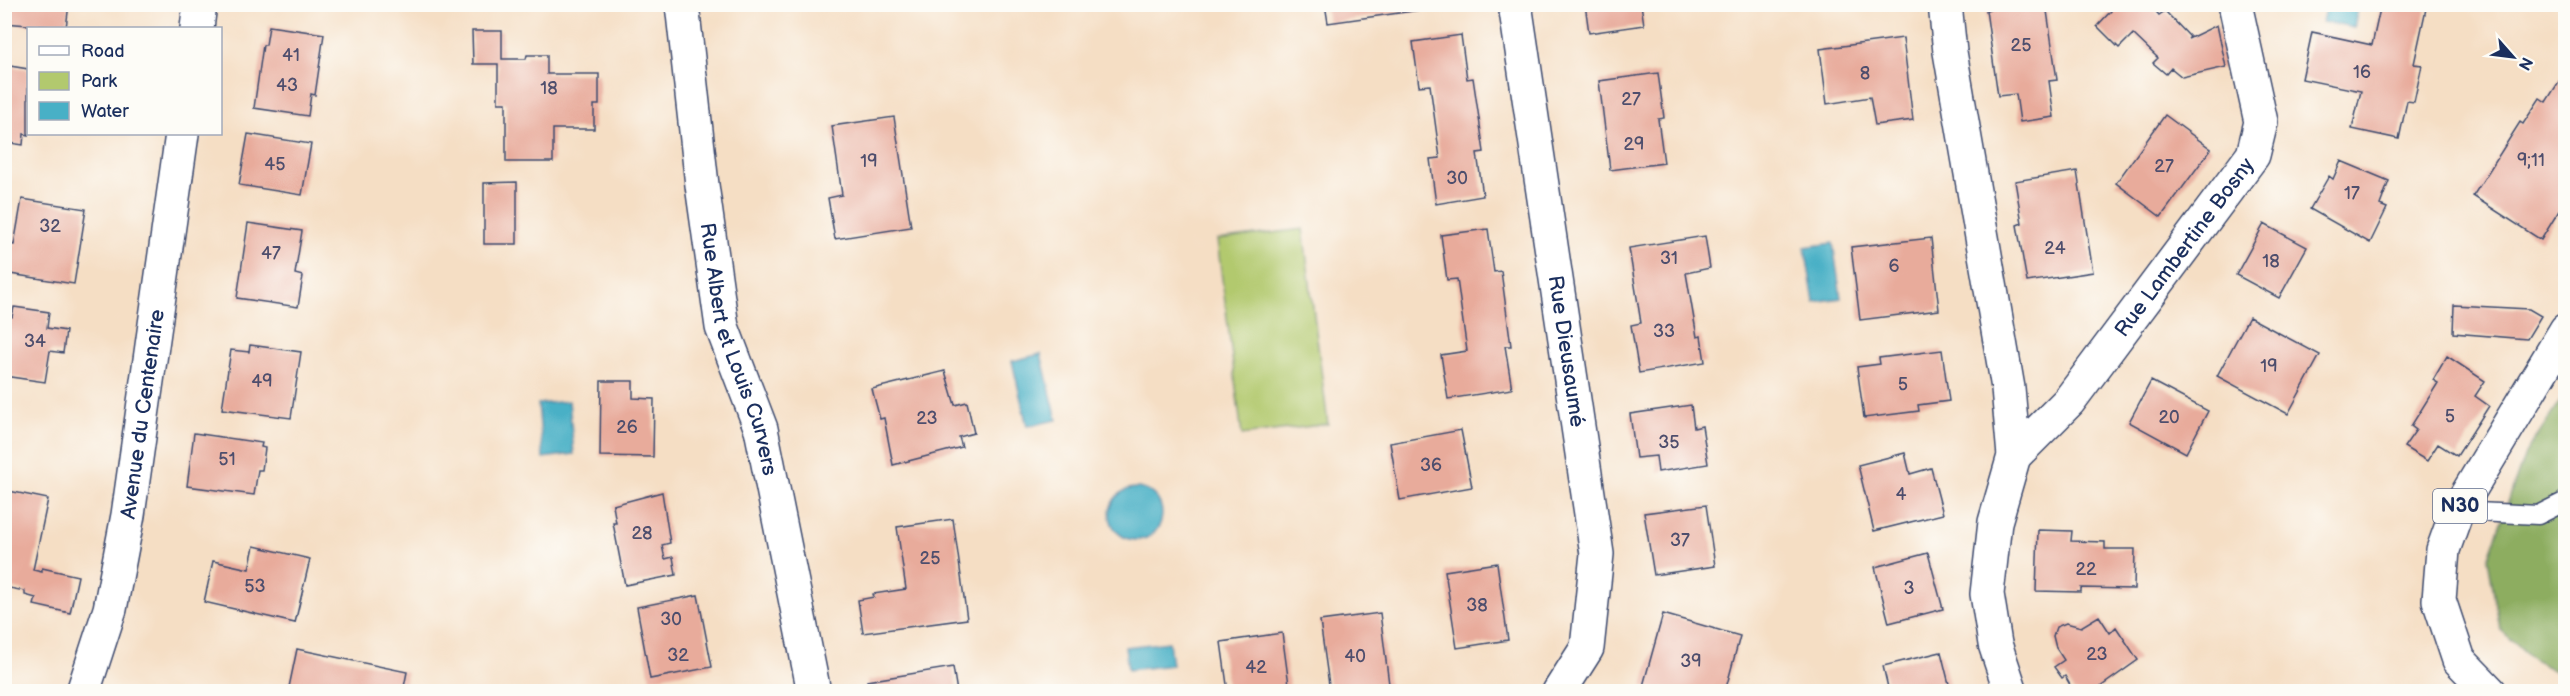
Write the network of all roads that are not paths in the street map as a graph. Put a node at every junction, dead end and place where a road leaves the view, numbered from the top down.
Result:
1 (200, 4) edge
2 (682, 4) edge
3 (1515, 4) edge
4 (1945, 4) edge
5 (2235, 4) edge
6 (197, 27) edge
7 (182, 135) edge
8 (2565, 330) edge
9 (2014, 456) junction
10 (2565, 501) edge
11 (2457, 511) junction
12 (83, 692) edge
13 (814, 692) edge
14 (1559, 692) edge
15 (2011, 692) edge
16 (2490, 692) edge

1 - 6 street
2 - 13 street, Rue Albert et Louis Curvers
3 - 14 street, Rue Dieusaumé
4 - 9 street, Rue Lambertine Bosny
5 - 9 street, Rue Lambertine Bosny
7 - 12 street, Avenue du Centenaire
8 - 11 street, N30
9 - 15 street, Rue Lambertine Bosny
10 - 11 lane
11 - 16 street, N30

